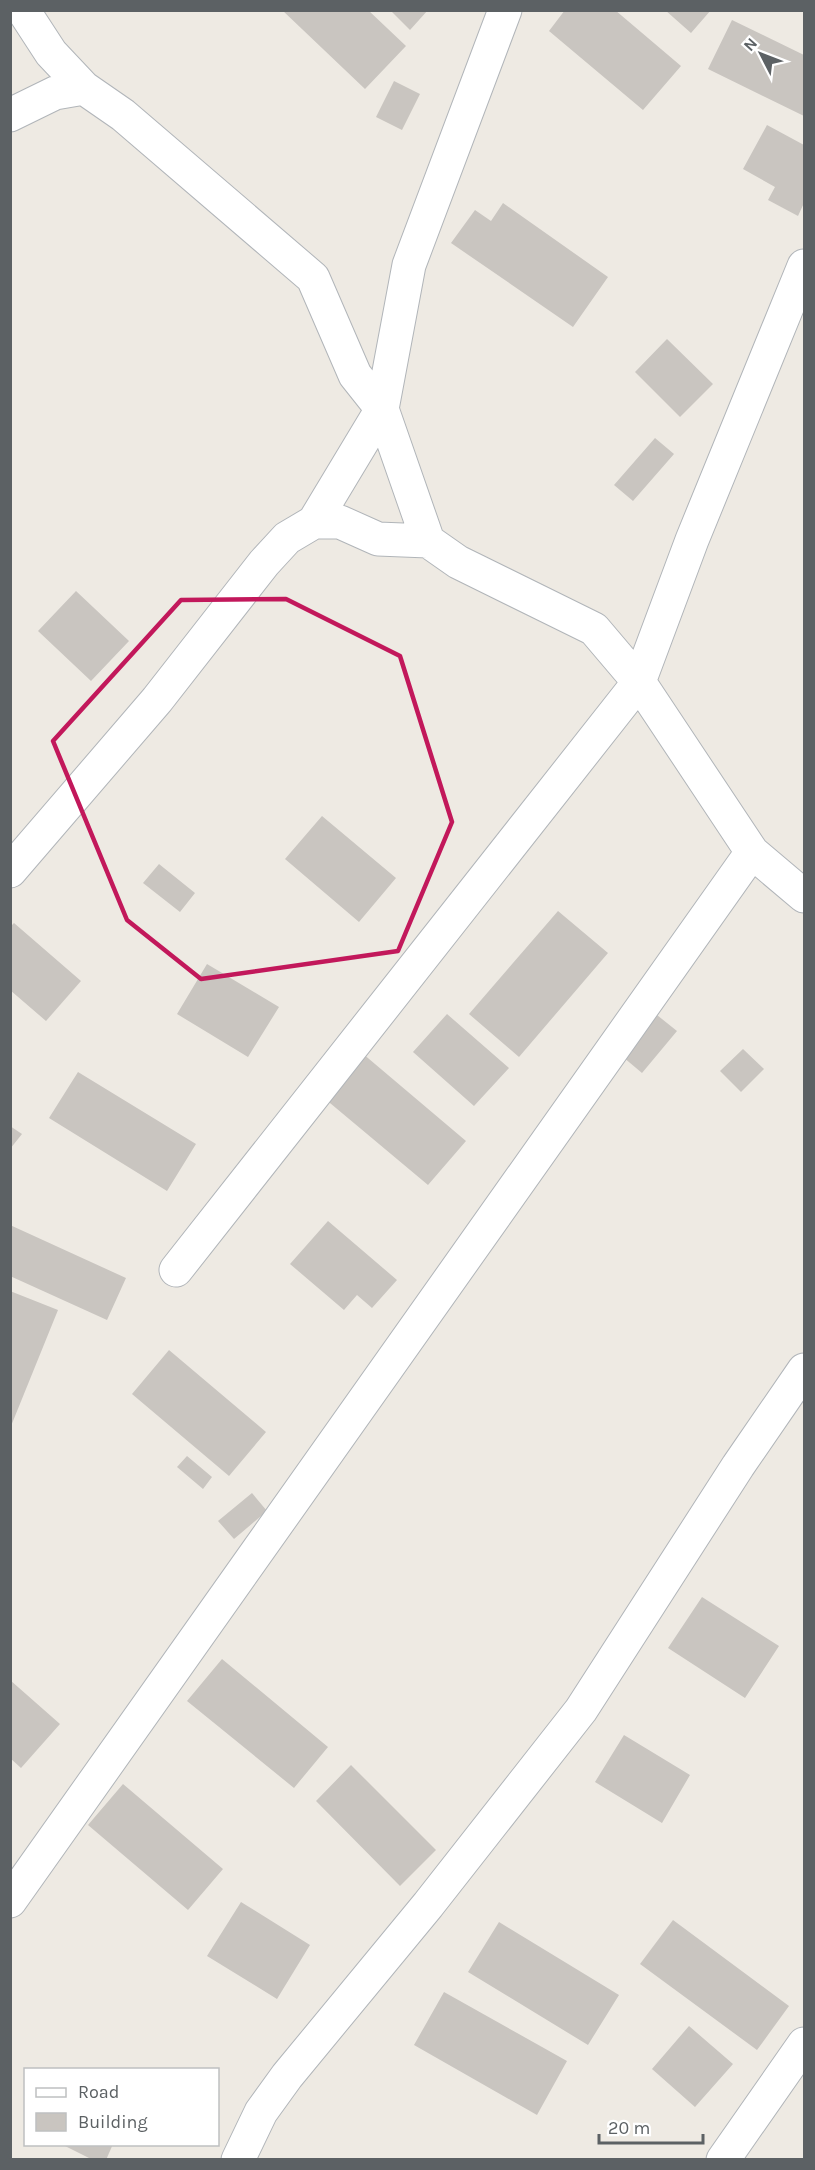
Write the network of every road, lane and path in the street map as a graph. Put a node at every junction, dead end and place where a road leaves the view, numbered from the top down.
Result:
1 (23, 10) edge
2 (505, 10) edge
3 (84, 88) junction
4 (10, 115) edge
5 (804, 266) edge
6 (382, 409) junction
7 (314, 522) junction
8 (428, 541) junction
9 (639, 682) junction
10 (752, 852) junction
11 (10, 872) edge
12 (804, 896) edge
13 (176, 1270) dead end
14 (804, 1370) edge
15 (10, 1901) edge
16 (804, 2044) edge
17 (238, 2160) edge
18 (723, 2160) edge

1 - 3 street
2 - 6 street
3 - 4 street
3 - 6 street
5 - 9 street
6 - 7 street
6 - 8 street
7 - 8 street
7 - 11 street
8 - 9 street
9 - 10 street
9 - 13 street
10 - 12 street
10 - 15 street
14 - 17 street
16 - 18 street

